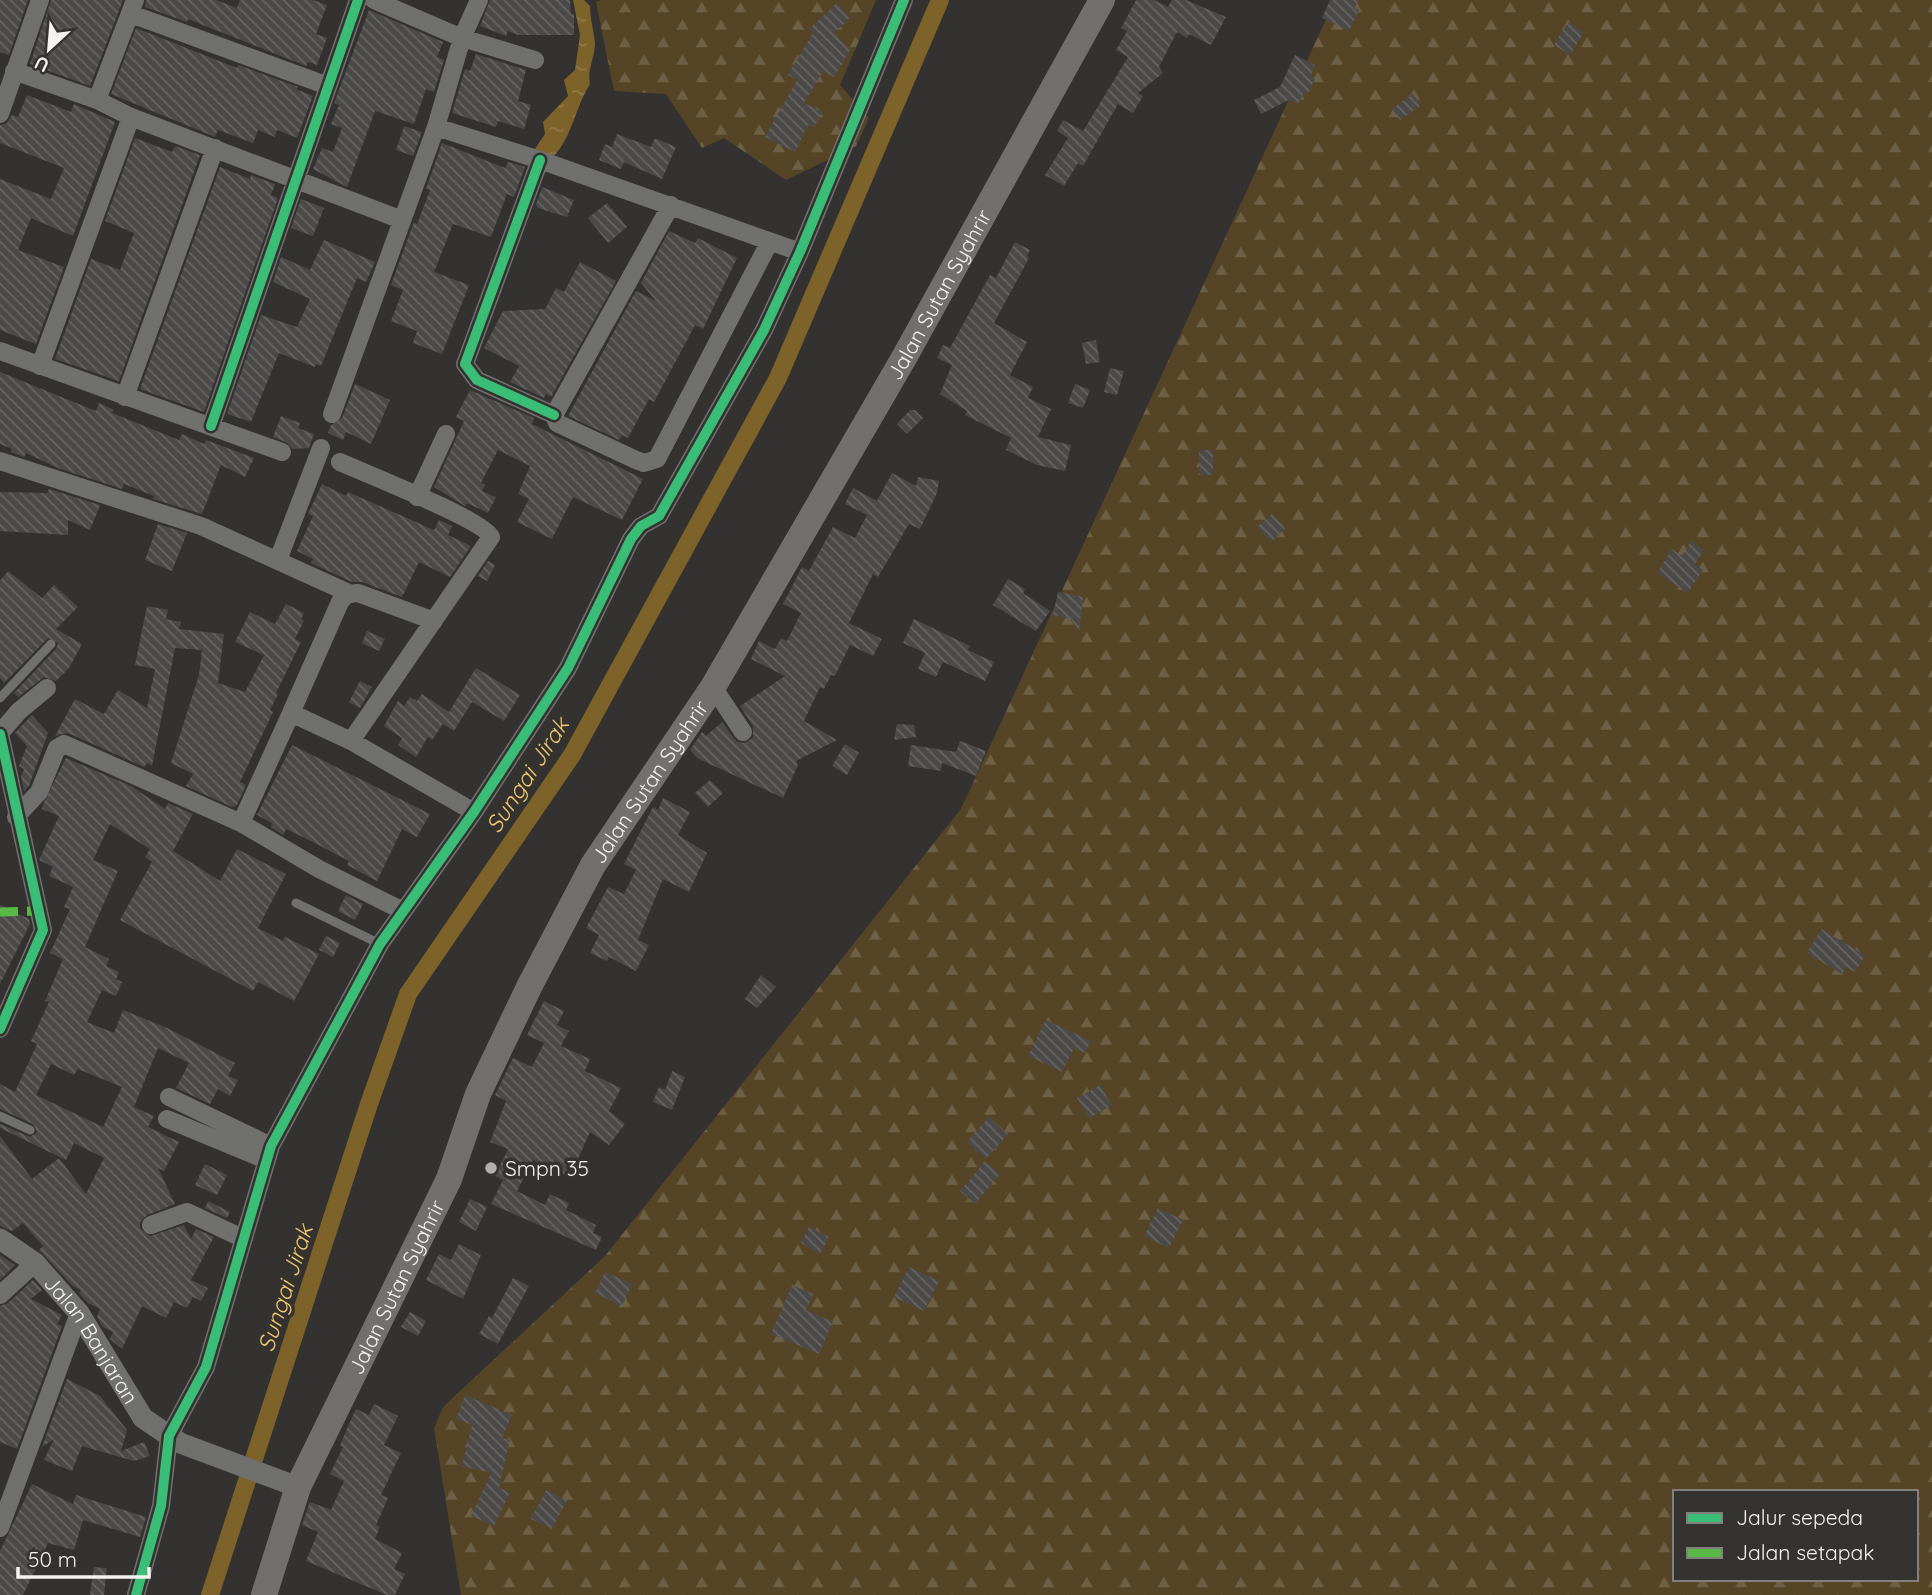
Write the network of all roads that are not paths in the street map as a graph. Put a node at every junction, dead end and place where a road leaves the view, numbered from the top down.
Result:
1 (40, 0) edge
2 (358, 0) edge
3 (374, 0) edge
4 (479, 0) edge
5 (904, 0) edge
6 (1102, 0) edge
7 (133, 7) edge
8 (462, 38) junction
9 (535, 60) dead end
10 (14, 71) junction
11 (328, 86) junction
12 (97, 100) junction
13 (0, 114) edge
14 (131, 117) junction
15 (436, 127) junction
16 (215, 148) junction
17 (540, 160) junction
18 (298, 180) junction
19 (671, 205) junction
20 (402, 220) junction
21 (769, 243) junction
22 (800, 252) junction
23 (0, 351) edge
24 (40, 366) junction
25 (125, 397) junction
26 (332, 414) dead end
27 (554, 415) junction
28 (211, 426) junction
29 (446, 434) dead end
30 (321, 448) dead end
31 (282, 452) dead end
32 (0, 461) edge
33 (340, 462) dead end
34 (417, 497) junction
35 (278, 560) junction
36 (351, 594) junction
37 (434, 621) junction
38 (51, 644) dead end
39 (713, 687) junction
40 (47, 688) dead end
41 (0, 698) edge
42 (290, 713) junction
43 (743, 732) dead end
44 (0, 733) edge
45 (351, 741) junction
46 (474, 812) junction
47 (16, 817) junction
48 (241, 823) junction
49 (296, 903) dead end
50 (403, 911) junction
51 (380, 944) junction
52 (0, 1029) edge
53 (169, 1097) dead end
54 (0, 1116) edge
55 (167, 1119) dead end
56 (30, 1130) dead end
57 (268, 1153) junction
58 (151, 1225) dead end
59 (242, 1238) junction
60 (0, 1239) edge
61 (35, 1263) junction
62 (0, 1295) edge
63 (79, 1313) junction
64 (175, 1440) junction
65 (292, 1484) junction
66 (0, 1528) edge
67 (136, 1595) edge
68 (264, 1595) edge

1 - 10 street
2 - 11 street
3 - 8 street
4 - 8 street
5 - 22 street
6 - 39 main road, Jalan Sutan Syahrir
7 - 11 street
7 - 12 street
8 - 9 street
8 - 15 street
10 - 12 street
10 - 13 street
11 - 18 street
12 - 14 street
14 - 16 street
14 - 24 street
15 - 17 street
15 - 20 street
16 - 18 street
16 - 25 street
17 - 19 street
17 - 27 street
18 - 20 street
18 - 28 street
19 - 21 street
19 - 27 street
20 - 26 street
21 - 22 street
21 - 27 street
22 - 46 street
23 - 24 street
24 - 25 street
25 - 28 street
28 - 31 street
29 - 34 street
30 - 35 street
32 - 35 street
33 - 34 street
34 - 37 street
35 - 36 street
36 - 37 street
36 - 42 street
37 - 45 street
38 - 41 lane
39 - 43 street
39 - 65 main road, Jalan Sutan Syahrir
40 - 44 street
42 - 45 street
42 - 48 street
44 - 47 street
45 - 46 street
46 - 50 street
47 - 48 street
47 - 52 street
48 - 50 street
49 - 51 lane
50 - 51 street
51 - 57 street
53 - 57 street
54 - 56 lane
55 - 57 street
57 - 59 street
58 - 59 street
59 - 64 street
60 - 61 street, Jalan Banjaran
61 - 62 street
61 - 63 street, Jalan Banjaran
63 - 64 street, Jalan Banjaran
63 - 66 street
64 - 65 street, Jalan Banjaran
64 - 67 street
65 - 68 main road, Jalan Sutan Syahrir

